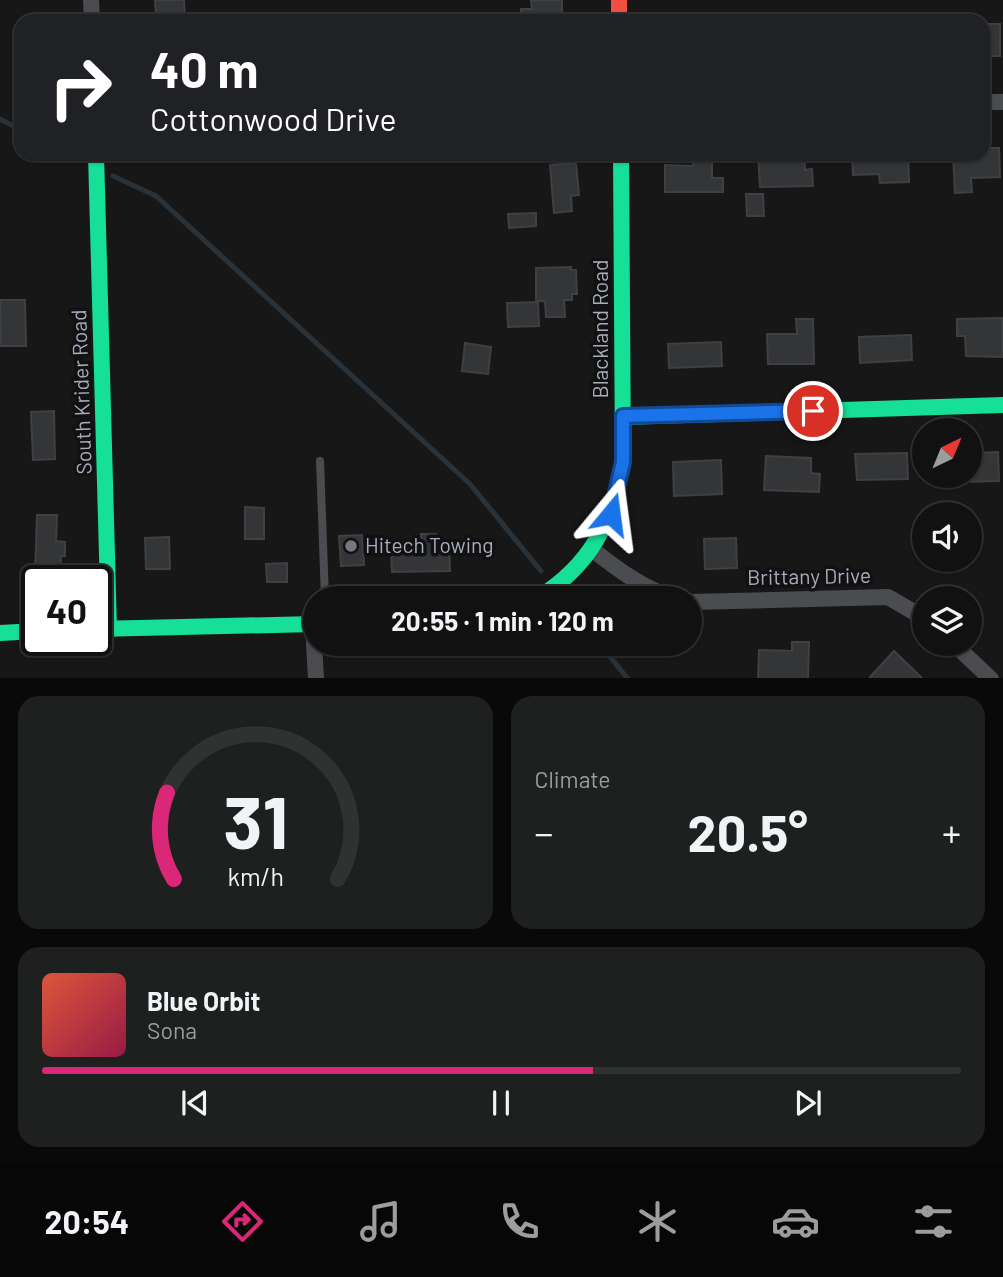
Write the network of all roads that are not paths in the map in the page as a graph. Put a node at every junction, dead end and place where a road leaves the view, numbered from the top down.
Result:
1 (96, 161) edge
2 (621, 161) edge
3 (1003, 405) edge
4 (623, 416) junction
5 (320, 461) dead end
6 (593, 550) junction
7 (101, 565) edge
8 (325, 586) edge
9 (554, 586) edge
10 (647, 586) edge
11 (702, 602) edge
12 (912, 611) edge
13 (303, 624) edge
14 (112, 629) edge
15 (21, 632) edge
16 (0, 633) edge
17 (315, 656) edge
18 (967, 656) edge
19 (316, 678) edge
20 (990, 678) edge

1 - 7 street, South Krider Road
2 - 4 street, Blackland Road
3 - 4 street
4 - 6 street, Blackland Road
5 - 8 lane
6 - 9 street, Blackland Road
6 - 10 street
11 - 12 street, Brittany Drive
13 - 14 street
15 - 16 street
17 - 19 street
18 - 20 street

